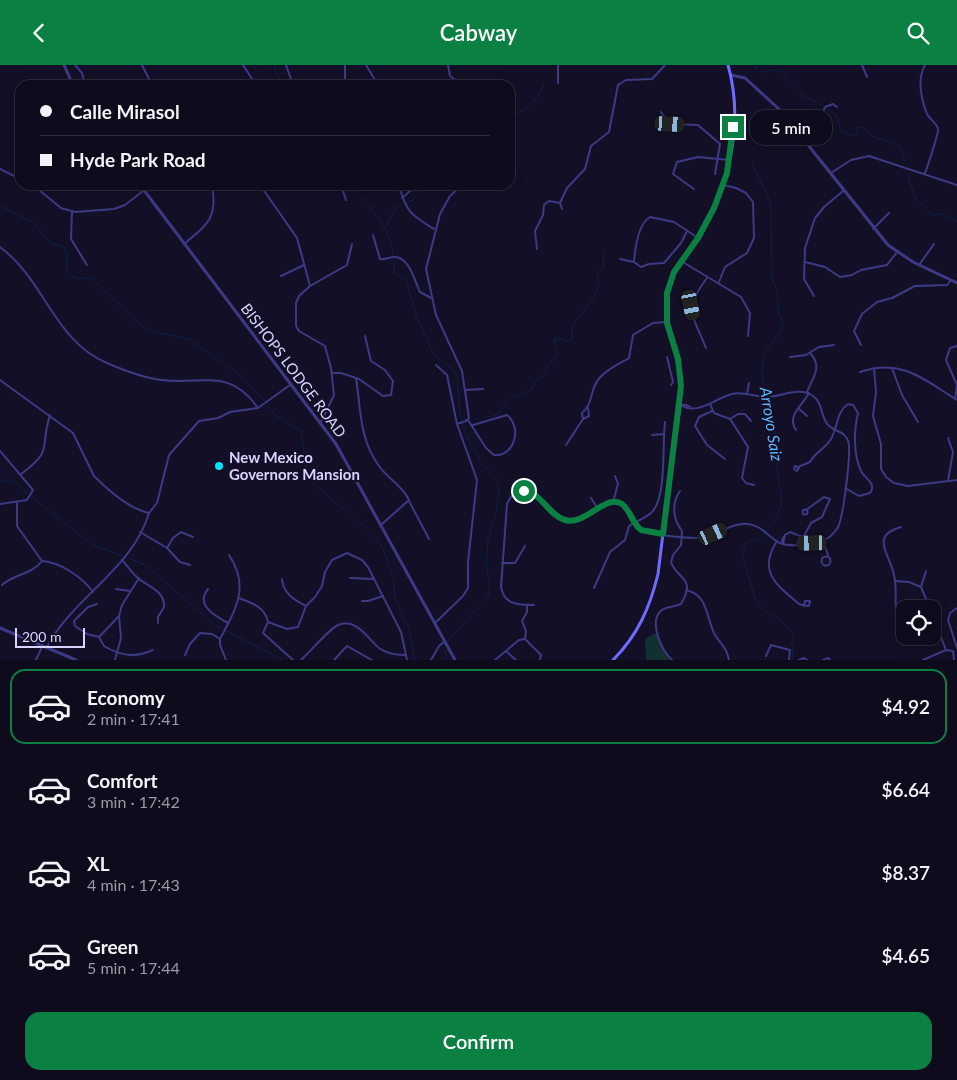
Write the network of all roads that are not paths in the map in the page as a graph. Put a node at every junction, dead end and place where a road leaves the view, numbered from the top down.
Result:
1 (64, 65) edge
2 (75, 65) edge
3 (142, 65) edge
4 (243, 65) edge
5 (286, 65) edge
6 (345, 65) edge
7 (366, 65) edge
8 (448, 65) edge
9 (558, 65) edge
10 (665, 65) edge
11 (728, 65) edge
12 (862, 65) edge
13 (925, 65) edge
14 (731, 75) junction
15 (867, 77) dead end
16 (71, 80) edge
17 (84, 80) edge
18 (150, 80) edge
19 (253, 80) edge
20 (291, 80) edge
21 (345, 80) edge
22 (375, 80) edge
23 (455, 80) edge
24 (558, 83) dead end
25 (837, 107) dead end
26 (661, 112) dead end
27 (793, 126) junction
28 (719, 158) junction
29 (730, 160) junction
30 (0, 169) edge
31 (830, 173) junction
32 (715, 174) dead end
33 (924, 174) junction
34 (15, 176) edge
35 (724, 185) junction
36 (957, 185) edge
37 (694, 189) dead end
38 (39, 190) edge
39 (144, 190) joint
40 (213, 190) edge
41 (264, 190) edge
42 (343, 190) edge
43 (400, 190) edge
44 (411, 190) edge
45 (457, 190) edge
46 (843, 191) junction
47 (402, 198) junction
48 (346, 200) dead end
49 (560, 203) junction
50 (562, 209) dead end
51 (72, 212) junction
52 (889, 213) dead end
53 (434, 229) junction
54 (873, 229) junction
55 (687, 231) junction
56 (373, 235) dead end
57 (698, 238) junction
58 (184, 244) junction
59 (352, 244) dead end
60 (934, 244) dead end
61 (0, 247) edge
62 (537, 249) dead end
63 (896, 252) junction
64 (620, 259) dead end
65 (681, 261) junction
66 (634, 262) junction
67 (805, 262) junction
68 (87, 265) dead end
69 (304, 265) junction
70 (919, 265) junction
71 (281, 276) dead end
72 (708, 277) junction
73 (951, 280) junction
74 (719, 282) junction
75 (957, 283) edge
76 (310, 286) junction
77 (814, 296) dead end
78 (431, 298) junction
79 (667, 323) junction
80 (365, 336) dead end
81 (748, 336) dead end
82 (834, 345) dead end
83 (860, 345) dead end
84 (957, 346) edge
85 (706, 348) dead end
86 (811, 353) junction
87 (667, 357) dead end
88 (790, 357) dead end
89 (436, 365) dead end
90 (892, 367) junction
91 (874, 368) junction
92 (860, 372) dead end
93 (332, 373) junction
94 (356, 378) junction
95 (0, 381) edge
96 (673, 382) junction
97 (680, 382) junction
98 (292, 383) junction
99 (749, 383) dead end
100 (671, 385) dead end
101 (483, 389) dead end
102 (465, 390) junction
103 (808, 393) junction
104 (747, 394) junction
105 (956, 399) edge
106 (710, 404) junction
107 (680, 405) junction
108 (258, 408) junction
109 (588, 408) junction
110 (798, 408) junction
111 (712, 411) junction
112 (50, 415) junction
113 (807, 417) dead end
114 (468, 419) junction
115 (583, 419) junction
116 (730, 419) junction
117 (751, 421) dead end
118 (321, 422) junction
119 (918, 422) dead end
120 (665, 423) dead end
121 (457, 424) junction
122 (473, 425) junction
123 (835, 429) junction
124 (796, 430) dead end
125 (664, 434) junction
126 (652, 435) dead end
127 (948, 438) dead end
128 (566, 445) dead end
129 (0, 451) edge
130 (725, 459) dead end
131 (798, 467) dead end
132 (21, 474) junction
133 (615, 476) dead end
134 (957, 480) edge
135 (948, 481) junction
136 (754, 485) dead end
137 (845, 488) junction
138 (680, 491) dead end
139 (591, 498) dead end
140 (409, 500) junction
141 (613, 502) junction
142 (17, 503) junction
143 (0, 504) edge
144 (598, 509) junction
145 (806, 509) dead end
146 (149, 513) junction
147 (634, 523) junction
148 (382, 524) junction
149 (902, 527) dead end
150 (140, 532) junction
151 (663, 534) junction
152 (682, 536) junction
153 (193, 537) dead end
154 (429, 539) dead end
155 (777, 541) junction
156 (823, 541) junction
157 (783, 544) junction
158 (525, 546) dead end
159 (167, 547) junction
160 (229, 555) dead end
161 (828, 556) dead end
162 (42, 561) junction
163 (123, 561) junction
164 (502, 563) junction
165 (190, 565) dead end
166 (926, 571) dead end
167 (350, 577) dead end
168 (139, 579) junction
169 (282, 579) dead end
170 (374, 579) junction
171 (895, 581) junction
172 (2, 585) dead end
173 (921, 587) junction
174 (594, 588) dead end
175 (116, 589) dead end
176 (208, 589) dead end
177 (686, 590) junction
178 (130, 591) junction
179 (93, 592) junction
180 (383, 597) junction
181 (239, 598) junction
182 (926, 600) edge
183 (362, 601) dead end
184 (97, 603) dead end
185 (527, 605) junction
186 (534, 605) dead end
187 (306, 606) junction
188 (804, 606) dead end
189 (957, 608) edge
190 (896, 611) dead end
191 (119, 616) junction
192 (268, 622) junction
193 (158, 623) dead end
194 (436, 623) junction
195 (227, 625) junction
196 (0, 628) edge
197 (99, 637) junction
198 (941, 638) edge
199 (220, 639) junction
200 (525, 639) junction
201 (445, 641) junction
202 (42, 647) junction
203 (956, 647) edge
204 (46, 649) junction
205 (153, 650) dead end
206 (946, 650) junction
207 (506, 651) junction
208 (953, 651) junction
209 (117, 653) junction
210 (185, 655) dead end
211 (405, 655) junction
212 (766, 656) dead end
213 (36, 660) edge
214 (76, 660) edge
215 (115, 660) edge
216 (226, 660) edge
217 (293, 660) edge
218 (301, 660) edge
219 (335, 660) edge
220 (372, 660) edge
221 (407, 660) edge
222 (431, 660) edge
223 (455, 660) edge
224 (495, 660) edge
225 (516, 660) edge
226 (540, 660) edge
227 (613, 660) edge
228 (672, 660) edge
229 (729, 660) edge
230 (789, 660) edge
231 (799, 660) edge
232 (806, 660) edge
233 (822, 660) edge
234 (830, 660) edge
235 (923, 660) edge
236 (954, 660) edge

1 - 16 street
2 - 17 street
3 - 18 street
4 - 19 street
5 - 20 street
6 - 21 street
7 - 22 street
8 - 23 street
9 - 24 street
10 - 49 street
11 - 14 main road
12 - 15 street
13 - 33 street
14 - 27 street
14 - 29 main road
25 - 27 street
26 - 28 street
27 - 31 street
28 - 29 street
28 - 32 street
28 - 37 street
29 - 35 main road
30 - 34 street
31 - 33 street
31 - 46 street
33 - 36 street
35 - 57 main road
35 - 74 street
38 - 51 street
39 - 51 street
39 - 58 street, BISHOPS LODGE ROAD
40 - 58 street
41 - 69 street
42 - 48 street
43 - 47 street
44 - 47 street
45 - 53 street
46 - 54 street
46 - 67 street
47 - 53 street
49 - 50 street
49 - 62 street
51 - 68 street
52 - 54 street
53 - 78 street
54 - 63 street
55 - 57 street
55 - 66 street
55 - 66 street
56 - 78 street
57 - 65 main road
58 - 98 street, BISHOPS LODGE ROAD
59 - 76 street
60 - 70 street
61 - 108 street
63 - 67 street
63 - 70 street
64 - 66 street
65 - 72 street
65 - 79 main road
67 - 77 street
69 - 71 street
69 - 76 street
70 - 73 street
72 - 74 street
72 - 85 street
73 - 75 street
73 - 83 street
74 - 81 street
76 - 93 street
78 - 102 street
79 - 97 main road
79 - 109 street
80 - 94 street
82 - 86 street
84 - 105 street
86 - 88 street
86 - 103 street
87 - 96 street
89 - 121 street
90 - 91 street
90 - 105 street
90 - 119 street
91 - 92 street
91 - 135 street
93 - 94 street
93 - 118 street
94 - 140 street
95 - 112 street
96 - 97 street
96 - 100 street
97 - 107 main road
98 - 108 street
98 - 118 street, BISHOPS LODGE ROAD
99 - 104 street
101 - 102 street
102 - 114 street
103 - 104 street
103 - 110 street
103 - 123 street
104 - 106 street
106 - 107 street
106 - 111 street
107 - 151 main road
108 - 146 street
109 - 115 street
109 - 115 street
110 - 113 street
110 - 124 street
111 - 116 street
111 - 130 street
112 - 132 street
112 - 146 street
114 - 121 street
114 - 122 street
115 - 128 street
116 - 117 street
116 - 136 street
118 - 148 street, BISHOPS LODGE ROAD
120 - 125 street
121 - 194 street
122 - 122 street
123 - 131 street
123 - 137 street
123 - 137 street
125 - 126 street
125 - 147 street
127 - 135 street
129 - 132 street
132 - 142 street
133 - 141 street
134 - 135 street
137 - 156 street
138 - 152 street
139 - 144 street
140 - 148 street
140 - 154 street
141 - 144 street
141 - 147 street
142 - 143 street
142 - 162 street
144 - 164 street
145 - 157 street
146 - 150 street
147 - 151 street
147 - 174 street
148 - 194 street, BISHOPS LODGE ROAD
149 - 171 street
150 - 159 street
150 - 163 street
151 - 152 street
151 - 227 main road
152 - 155 street
152 - 177 street
153 - 159 street
155 - 157 street
155 - 188 street
156 - 157 street
156 - 161 street
158 - 164 street
159 - 165 street
160 - 181 street
162 - 172 street
162 - 179 street
163 - 168 street
163 - 179 street
164 - 185 street
166 - 173 street
167 - 170 street
168 - 178 street
168 - 193 street
169 - 187 street
170 - 180 street
170 - 187 street
171 - 173 street
171 - 190 street
173 - 182 street
175 - 178 street
176 - 195 street
177 - 228 street
177 - 229 street
178 - 191 street
179 - 204 street
180 - 183 street
180 - 211 street
181 - 192 street
181 - 195 street
184 - 197 street
185 - 186 street
185 - 200 street
187 - 192 street
189 - 203 street
191 - 197 street
191 - 209 street
192 - 217 street
194 - 201 street, BISHOPS LODGE ROAD
195 - 199 street
196 - 202 street
197 - 209 street
198 - 206 street
199 - 210 street
199 - 216 street
200 - 207 street
200 - 226 street
201 - 222 street
201 - 223 street, BISHOPS LODGE ROAD
202 - 204 street
202 - 213 street
203 - 208 street
204 - 214 street
205 - 209 street
206 - 208 street
206 - 235 street
207 - 224 street
207 - 225 street
208 - 236 street
209 - 215 street
211 - 218 street
211 - 221 street
212 - 230 street
219 - 220 street
231 - 232 street
233 - 234 street

